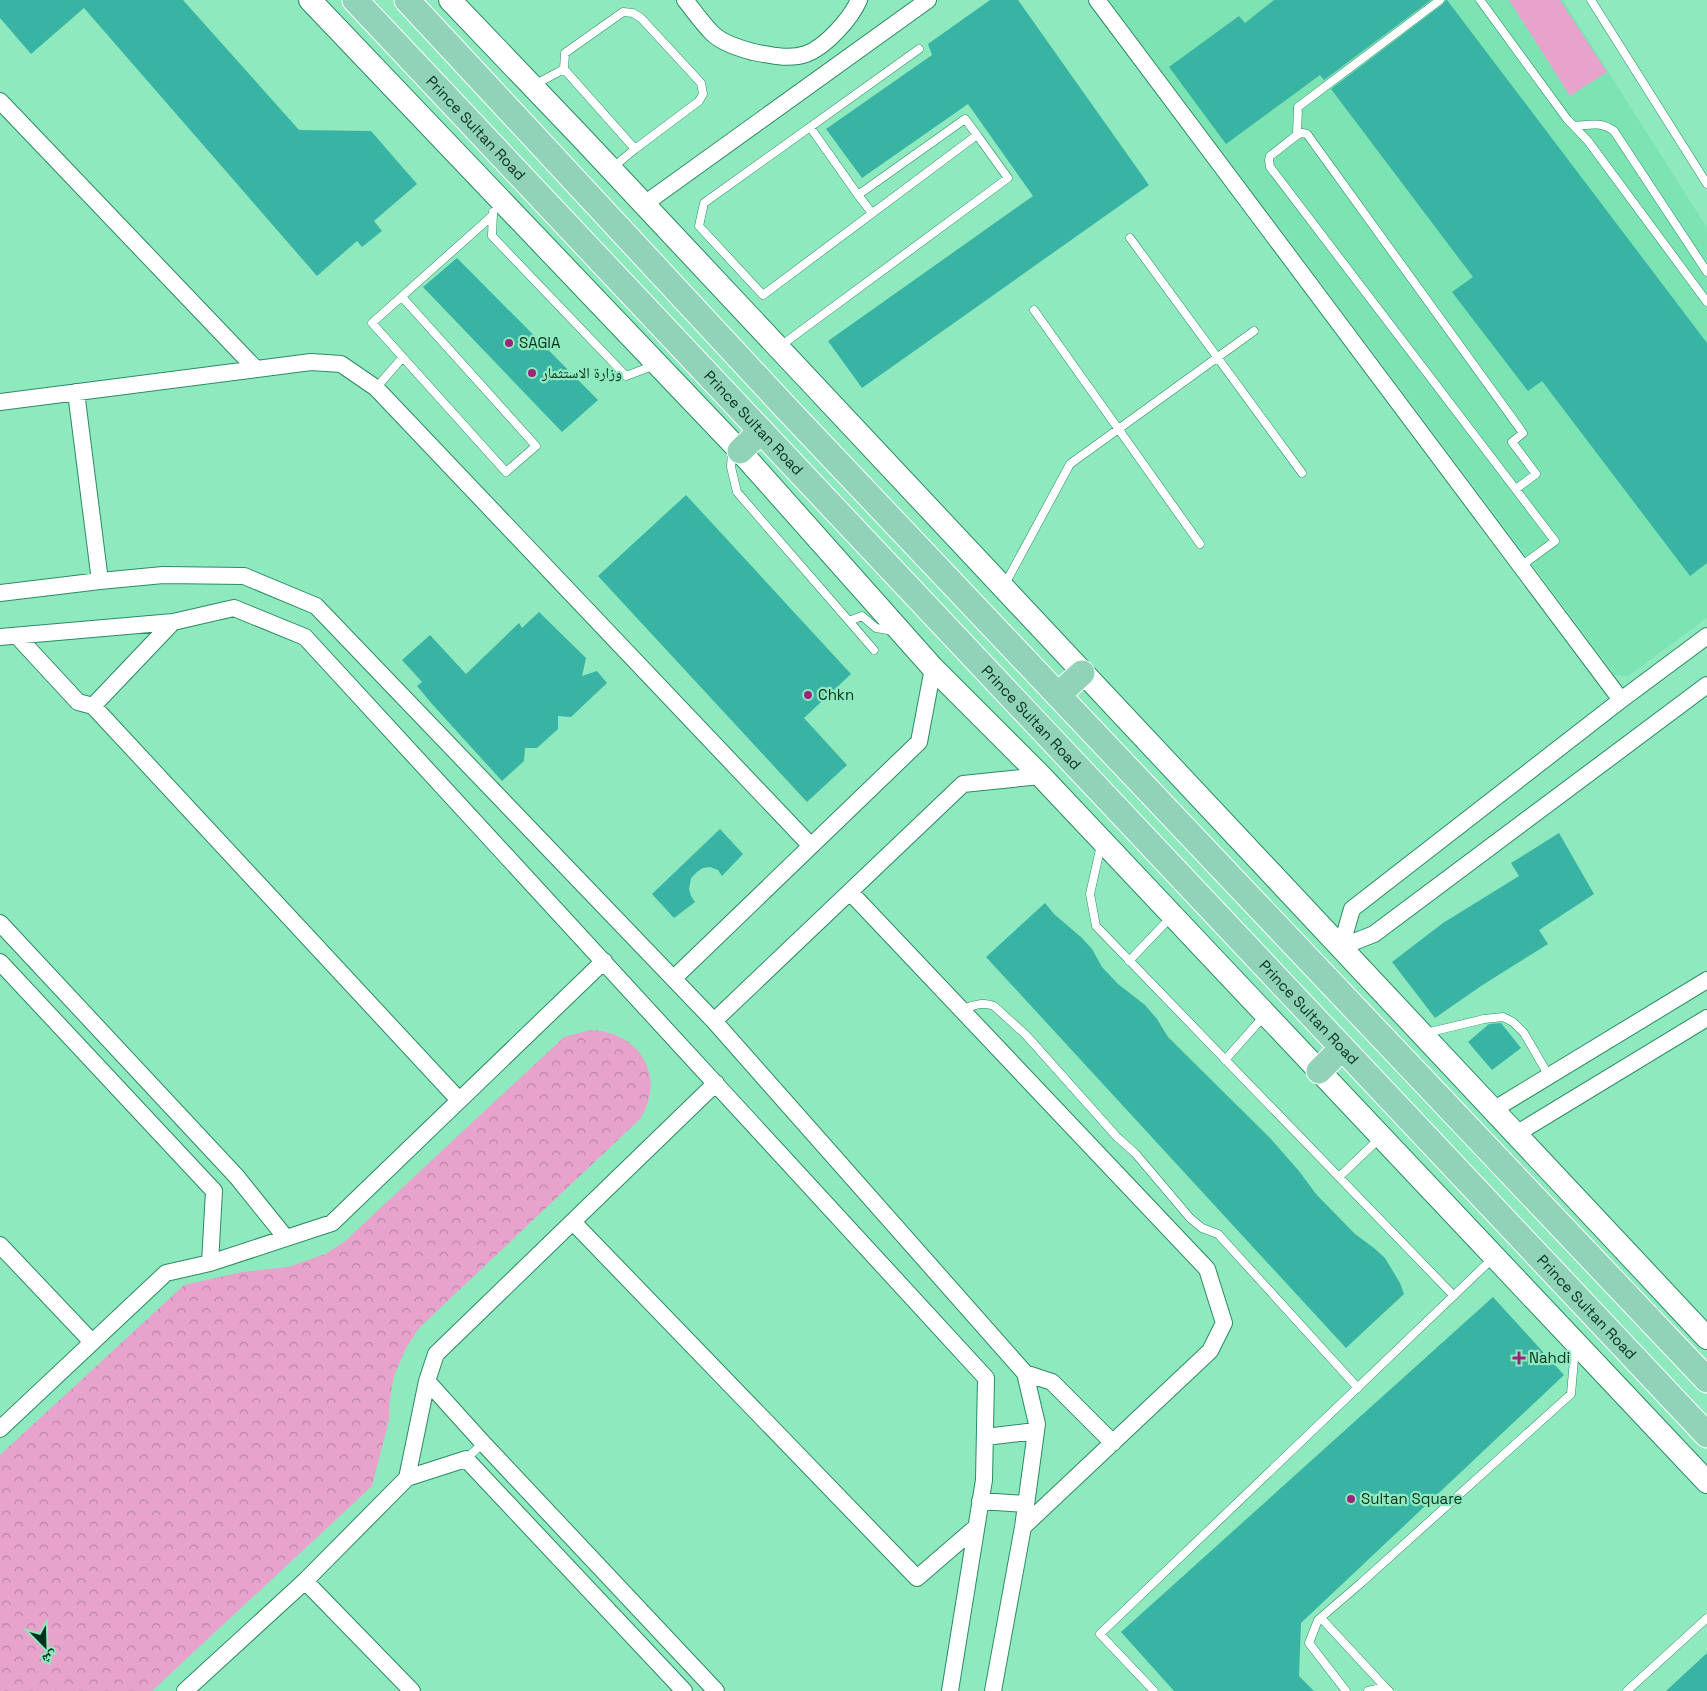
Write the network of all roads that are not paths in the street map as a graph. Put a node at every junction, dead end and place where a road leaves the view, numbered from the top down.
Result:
1 (310, 0) edge
2 (355, 0) edge
3 (407, 0) edge
4 (450, 0) edge
5 (685, 0) edge
6 (859, 0) edge
7 (928, 0) edge
8 (1097, 0) edge
9 (1440, 0) edge
10 (1480, 0) edge
11 (1591, 0) edge
12 (919, 49) dead end
13 (564, 69) junction
14 (532, 86) junction
15 (0, 102) edge
16 (1574, 126) junction
17 (810, 127) junction
18 (977, 135) junction
19 (1297, 135) junction
20 (635, 149) junction
21 (610, 169) junction
22 (1707, 184) edge
23 (858, 196) junction
24 (494, 204) junction
25 (643, 205) junction
26 (872, 213) junction
27 (1130, 238) dead end
28 (1707, 272) edge
29 (402, 297) junction
30 (1707, 302) edge
31 (1034, 310) dead end
32 (1254, 331) dead end
33 (777, 348) junction
34 (402, 356) junction
35 (1218, 357) junction
36 (657, 364) junction
37 (256, 369) junction
38 (376, 388) junction
39 (76, 392) junction
40 (0, 402) edge
41 (1118, 429) junction
42 (761, 431) junction
43 (737, 448) junction
44 (1302, 473) dead end
45 (1516, 489) junction
46 (1200, 544) dead end
47 (1521, 566) junction
48 (100, 581) junction
49 (1003, 588) junction
50 (0, 594) edge
51 (849, 621) junction
52 (173, 622) junction
53 (900, 631) junction
54 (17, 636) junction
55 (1707, 636) edge
56 (0, 637) edge
57 (874, 650) dead end
58 (933, 668) junction
59 (1082, 673) junction
60 (1707, 686) edge
61 (1058, 695) junction
62 (1621, 700) junction
63 (94, 706) junction
64 (1041, 776) junction
65 (1102, 840) junction
66 (811, 846) junction
67 (850, 892) junction
68 (1173, 916) junction
69 (0, 923) edge
70 (1341, 947) junction
71 (604, 961) junction
72 (1129, 961) junction
73 (0, 962) edge
74 (674, 978) junction
75 (1707, 980) edge
76 (961, 1009) junction
77 (1266, 1014) junction
78 (1707, 1018) edge
79 (714, 1021) junction
80 (1422, 1034) junction
81 (1342, 1048) junction
82 (1225, 1060) junction
83 (1319, 1071) junction
84 (1550, 1076) junction
85 (716, 1083) junction
86 (459, 1100) junction
87 (1493, 1110) junction
88 (1516, 1134) junction
89 (1381, 1137) junction
90 (237, 1177) junction
91 (1339, 1178) junction
92 (214, 1192) junction
93 (573, 1222) junction
94 (286, 1238) junction
95 (0, 1245) edge
96 (1495, 1257) junction
97 (210, 1263) junction
98 (1454, 1296) junction
99 (1707, 1338) edge
100 (92, 1342) junction
101 (1576, 1343) junction
102 (1025, 1374) junction
103 (1707, 1380) edge
104 (427, 1381) junction
105 (1358, 1388) junction
106 (0, 1429) edge
107 (1036, 1431) junction
108 (1707, 1435) edge
109 (985, 1437) junction
110 (1113, 1443) junction
111 (483, 1444) junction
112 (466, 1459) junction
113 (407, 1478) junction
114 (1707, 1482) edge
115 (980, 1501) junction
116 (1026, 1504) junction
117 (975, 1528) junction
118 (1024, 1528) junction
119 (305, 1581) junction
120 (1321, 1618) junction
121 (1707, 1618) edge
122 (1387, 1689) edge
123 (185, 1691) edge
124 (412, 1691) edge
125 (684, 1691) edge
126 (716, 1691) edge
127 (950, 1691) edge
128 (993, 1691) edge
129 (1154, 1691) edge
130 (1346, 1691) edge
131 (1368, 1691) edge
132 (1627, 1691) edge

1 - 24 main road
2 - 42 main road, Prince Sultan Road
3 - 61 main road
4 - 14 main road
5 - 6 street
7 - 25 street
8 - 47 street
9 - 19 lane
10 - 16 lane
11 - 22 lane
12 - 17 lane
13 - 14 lane
13 - 20 lane
13 - 20 lane
14 - 21 main road
15 - 37 street
16 - 28 lane
16 - 30 lane
17 - 23 lane
17 - 26 lane
18 - 23 lane
18 - 26 lane
18 - 33 lane
19 - 45 lane
19 - 45 lane
20 - 21 lane
21 - 25 main road
23 - 26 lane
24 - 29 lane
24 - 36 main road
24 - 36 lane
25 - 33 main road
27 - 35 lane
29 - 34 lane
29 - 34 lane
31 - 41 lane
32 - 35 lane
33 - 49 main road
34 - 38 lane
35 - 41 lane
35 - 44 lane
36 - 43 main road
37 - 38 street
37 - 39 street
38 - 66 street
39 - 40 street
39 - 48 street
41 - 46 lane
41 - 49 lane
42 - 43 main road
42 - 81 main road, Prince Sultan Road
43 - 51 lane
43 - 53 main road
45 - 47 lane
47 - 62 street
48 - 50 street
48 - 74 street
49 - 59 main road
51 - 53 lane
51 - 57 lane
52 - 54 street
52 - 63 street
52 - 71 street
53 - 58 main road
54 - 56 street
54 - 63 street
55 - 62 street
58 - 64 main road
58 - 66 street
59 - 61 main road
59 - 70 main road
60 - 70 street
61 - 103 main road
62 - 70 street
63 - 86 street
64 - 65 main road
64 - 67 street
65 - 68 main road
65 - 72 lane
66 - 74 street
67 - 76 street
67 - 79 street
68 - 72 lane
68 - 77 main road
69 - 90 street
70 - 80 main road
71 - 85 street
71 - 86 street
72 - 82 lane
73 - 92 street
74 - 79 street
75 - 84 street
76 - 105 lane
76 - 110 street
77 - 82 lane
77 - 83 main road
78 - 88 street
79 - 102 street
80 - 84 lane
80 - 87 main road
81 - 83 main road
81 - 108 main road, Prince Sultan Road
82 - 91 lane
83 - 89 main road
84 - 87 street
85 - 93 street
85 - 109 street
86 - 94 street
87 - 88 main road
88 - 99 main road
89 - 91 lane
89 - 96 main road
90 - 92 street
90 - 94 street
91 - 98 lane
92 - 97 street
93 - 104 street
93 - 117 street
94 - 97 street
95 - 100 street
96 - 98 lane
96 - 101 main road
97 - 100 street
98 - 105 lane
100 - 106 street
101 - 114 main road
101 - 120 lane
102 - 107 street
102 - 110 street
104 - 111 street
104 - 113 street
105 - 129 lane
107 - 109 street
107 - 116 street
109 - 115 street
110 - 118 street
111 - 112 lane
111 - 126 street
112 - 113 street
112 - 125 street
113 - 119 street
115 - 116 street
115 - 117 street
116 - 118 street
117 - 127 street
118 - 128 street
119 - 123 street
119 - 124 street
120 - 122 lane
120 - 130 lane
121 - 132 lane
122 - 131 lane

